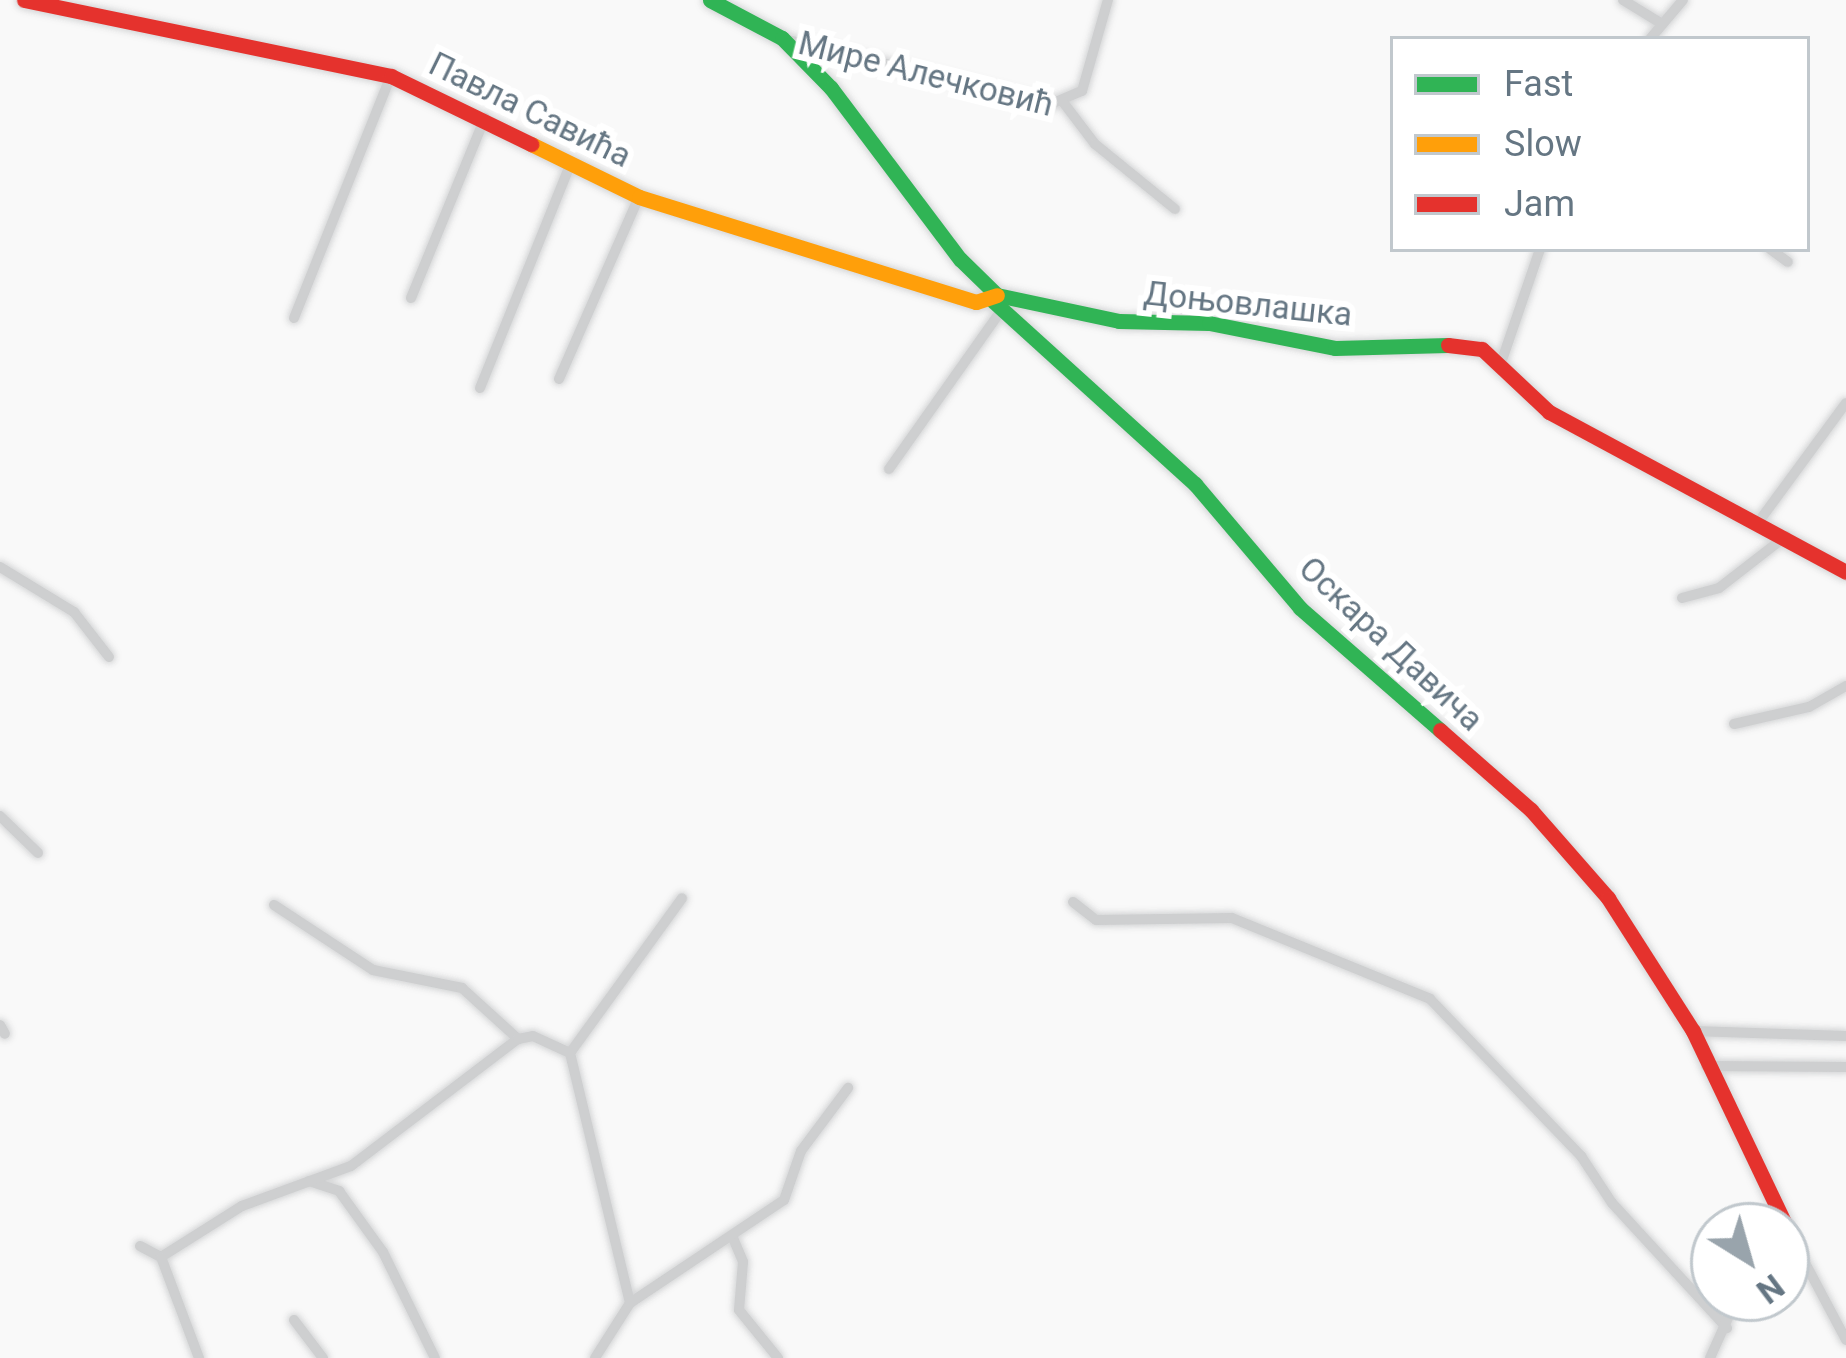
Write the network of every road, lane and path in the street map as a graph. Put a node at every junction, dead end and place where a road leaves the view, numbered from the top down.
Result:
1 (24, 0) edge
2 (710, 0) edge
3 (1108, 0) edge
4 (1623, 0) edge
5 (1682, 0) edge
6 (1662, 24) junction
7 (1652, 36) edge
8 (782, 38) junction
9 (391, 76) junction
10 (1063, 102) junction
11 (485, 118) junction
12 (571, 163) junction
13 (639, 197) junction
14 (1175, 209) dead end
15 (1539, 252) edge
16 (1774, 252) edge
17 (1788, 262) dead end
18 (411, 298) dead end
19 (996, 303) junction
20 (294, 318) dead end
21 (1500, 366) junction
22 (559, 380) dead end
23 (480, 388) dead end
24 (1846, 403) edge
25 (889, 470) dead end
26 (1760, 520) junction
27 (1786, 536) junction
28 (0, 567) edge
29 (1846, 572) edge
30 (1682, 598) dead end
31 (110, 657) dead end
32 (1846, 686) edge
33 (1734, 724) dead end
34 (0, 816) edge
35 (38, 853) dead end
36 (682, 898) dead end
37 (1073, 902) dead end
38 (274, 904) dead end
39 (1693, 1031) junction
40 (1846, 1036) edge
41 (518, 1039) junction
42 (570, 1053) junction
43 (1706, 1066) junction
44 (1846, 1067) edge
45 (848, 1088) dead end
46 (306, 1180) junction
47 (1773, 1202) edge
48 (734, 1238) junction
49 (140, 1246) dead end
50 (161, 1256) junction
51 (1810, 1273) edge
52 (630, 1303) junction
53 (293, 1320) dead end
54 (1729, 1322) edge
55 (1727, 1328) junction
56 (1846, 1340) edge
57 (199, 1358) edge
58 (323, 1358) edge
59 (435, 1358) edge
60 (595, 1358) edge
61 (778, 1358) edge
62 (1710, 1358) edge

1 - 9 street, Павла Савића
2 - 8 street
3 - 10 street
4 - 6 street
5 - 6 street
6 - 7 street
8 - 10 street, Мире Алечковић
8 - 19 street
9 - 11 street, Павла Савића
9 - 20 street
10 - 14 street, Мире Алечковић
11 - 12 street, Павла Савића
11 - 18 street
12 - 13 street, Павла Савића
12 - 23 street
13 - 19 street, Павла Савића
13 - 22 street
15 - 21 street
16 - 17 street
19 - 21 street, Доњовлашка
19 - 25 street
19 - 39 street, Оскара Давича
21 - 26 street, Доњовлашка
24 - 26 street
26 - 27 street, Доњовлашка
27 - 29 street, Доњовлашка
27 - 30 street
28 - 31 street
32 - 33 street
34 - 35 street
36 - 42 street
37 - 55 street
38 - 41 street
39 - 40 street
39 - 43 street, Оскара Давича
41 - 42 street
41 - 46 street
42 - 52 street
43 - 44 street
43 - 47 street, Оскара Давича
45 - 48 street
46 - 50 street
46 - 59 street
48 - 52 street
48 - 61 street
49 - 50 street
50 - 57 street
51 - 56 street
52 - 60 street
53 - 58 street
54 - 55 street
55 - 62 street

